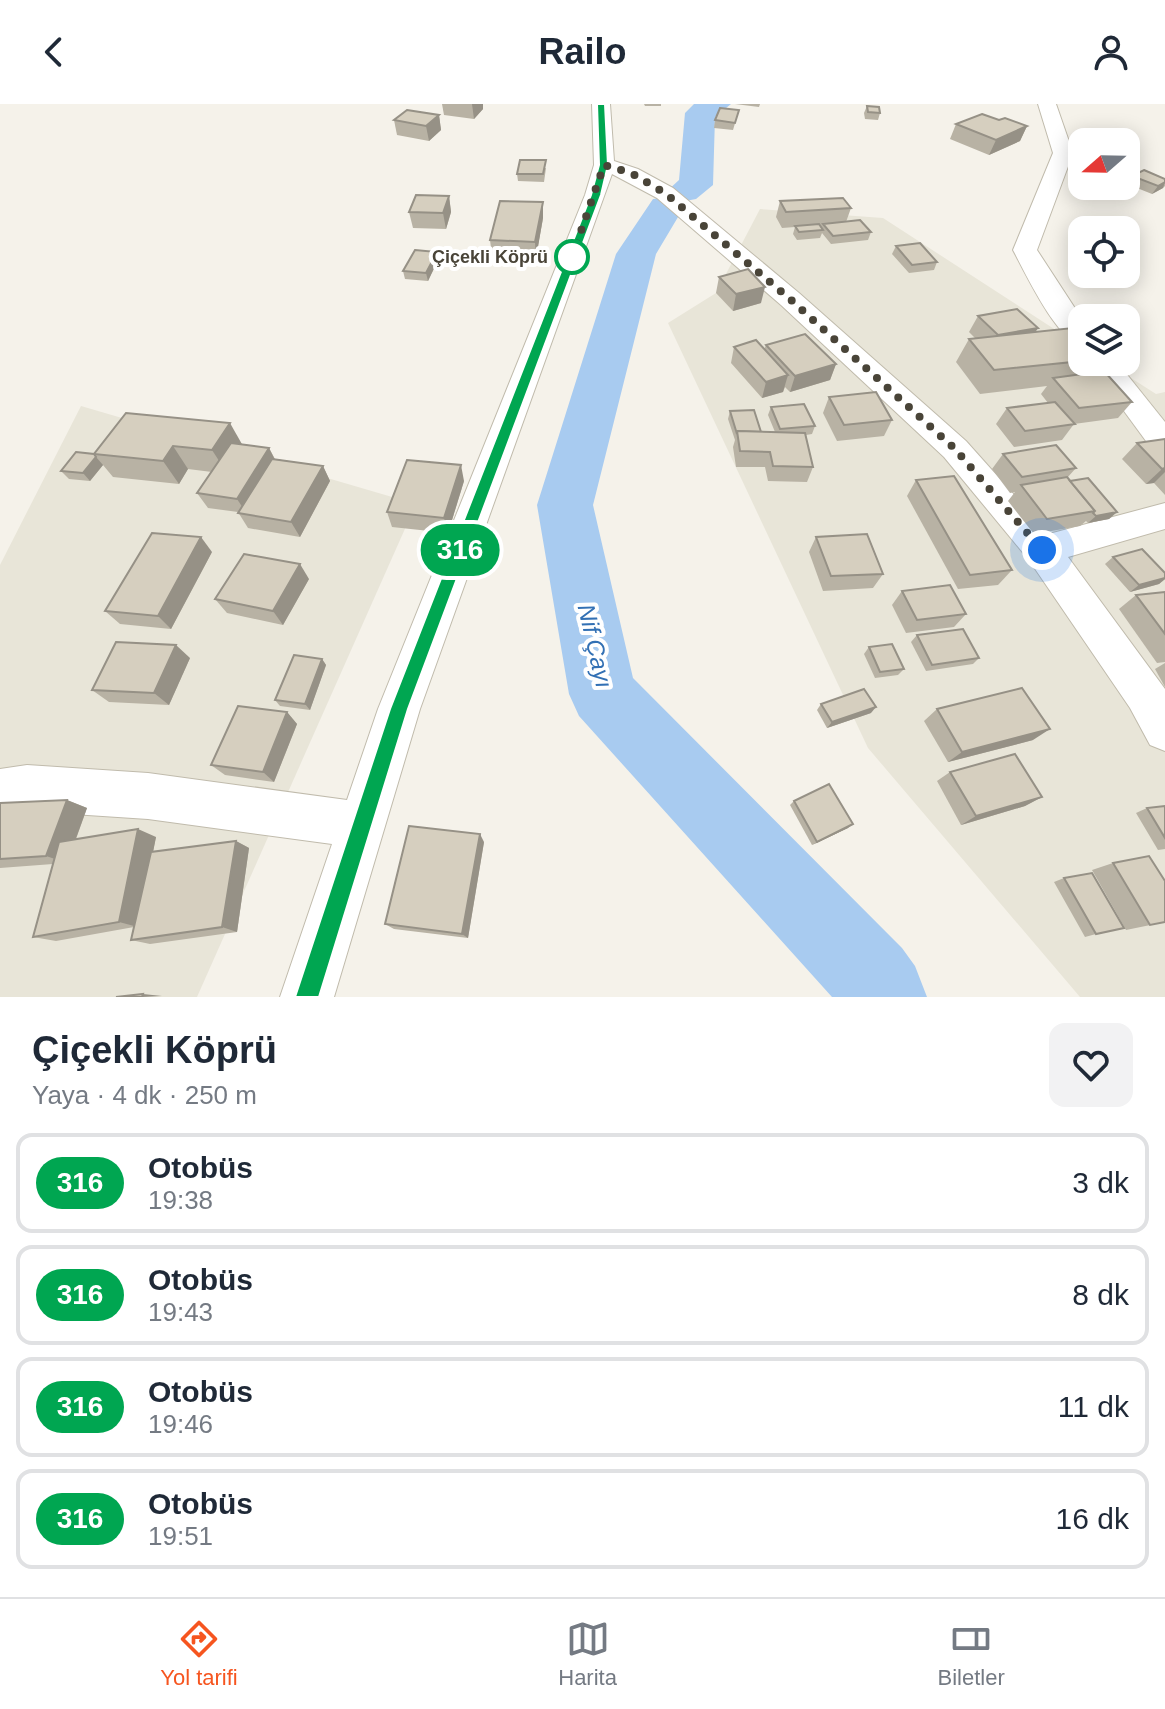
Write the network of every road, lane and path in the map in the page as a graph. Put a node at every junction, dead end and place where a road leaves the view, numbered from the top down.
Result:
1 (601, 104) edge
2 (1047, 104) edge
3 (604, 165) junction
4 (1068, 319) edge
5 (1113, 376) edge
6 (1165, 444) edge
7 (1165, 516) edge
8 (1042, 550) junction
9 (1165, 730) edge
10 (0, 792) edge
11 (362, 825) junction
12 (307, 997) edge

1 - 3 street
2 - 4 street
3 - 8 street
3 - 11 street
5 - 6 street
7 - 8 street
8 - 9 street
10 - 11 street
11 - 12 street

